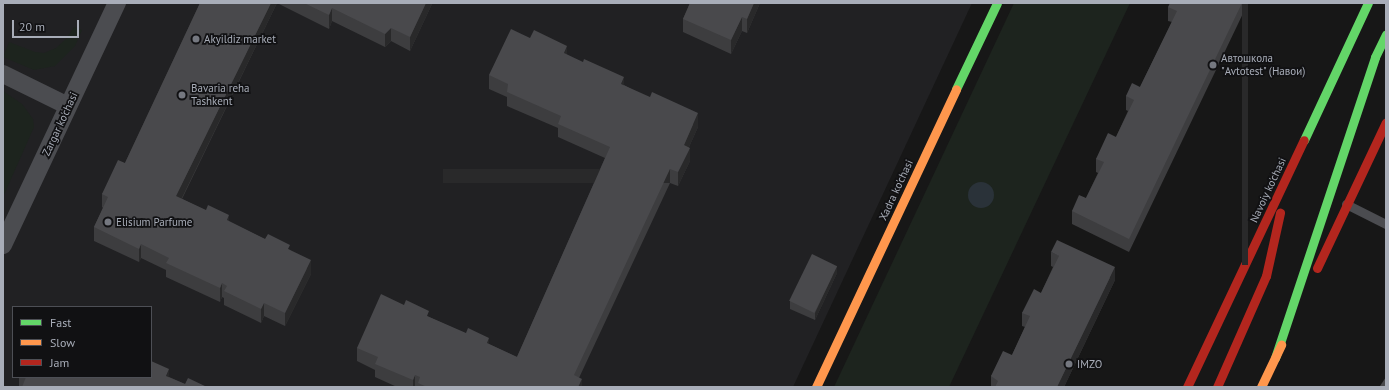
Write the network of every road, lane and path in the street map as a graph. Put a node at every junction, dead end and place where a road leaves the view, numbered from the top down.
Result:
1 (117, 3) edge
2 (997, 3) edge
3 (1368, 3) edge
4 (1386, 34) edge
5 (3, 74) edge
6 (68, 106) junction
7 (1386, 122) edge
8 (1289, 172) junction
9 (1329, 196) junction
10 (1347, 205) junction
11 (1386, 224) edge
12 (3, 245) edge
13 (1275, 358) junction
14 (816, 387) edge
15 (1187, 387) edge
16 (1217, 387) edge
17 (1261, 387) edge

1 - 6 street, Zargar ko'chasi
2 - 14 main road, Xadra ko'chasi
3 - 8 main road, Navoiy ko'chasi
4 - 9 main road
5 - 6 street
6 - 12 street, Zargar ko'chasi
7 - 10 main road
8 - 15 main road, Navoiy ko'chasi
8 - 16 main road
9 - 10 lane
9 - 13 main road
10 - 11 lane
10 - 13 main road
13 - 17 main road

